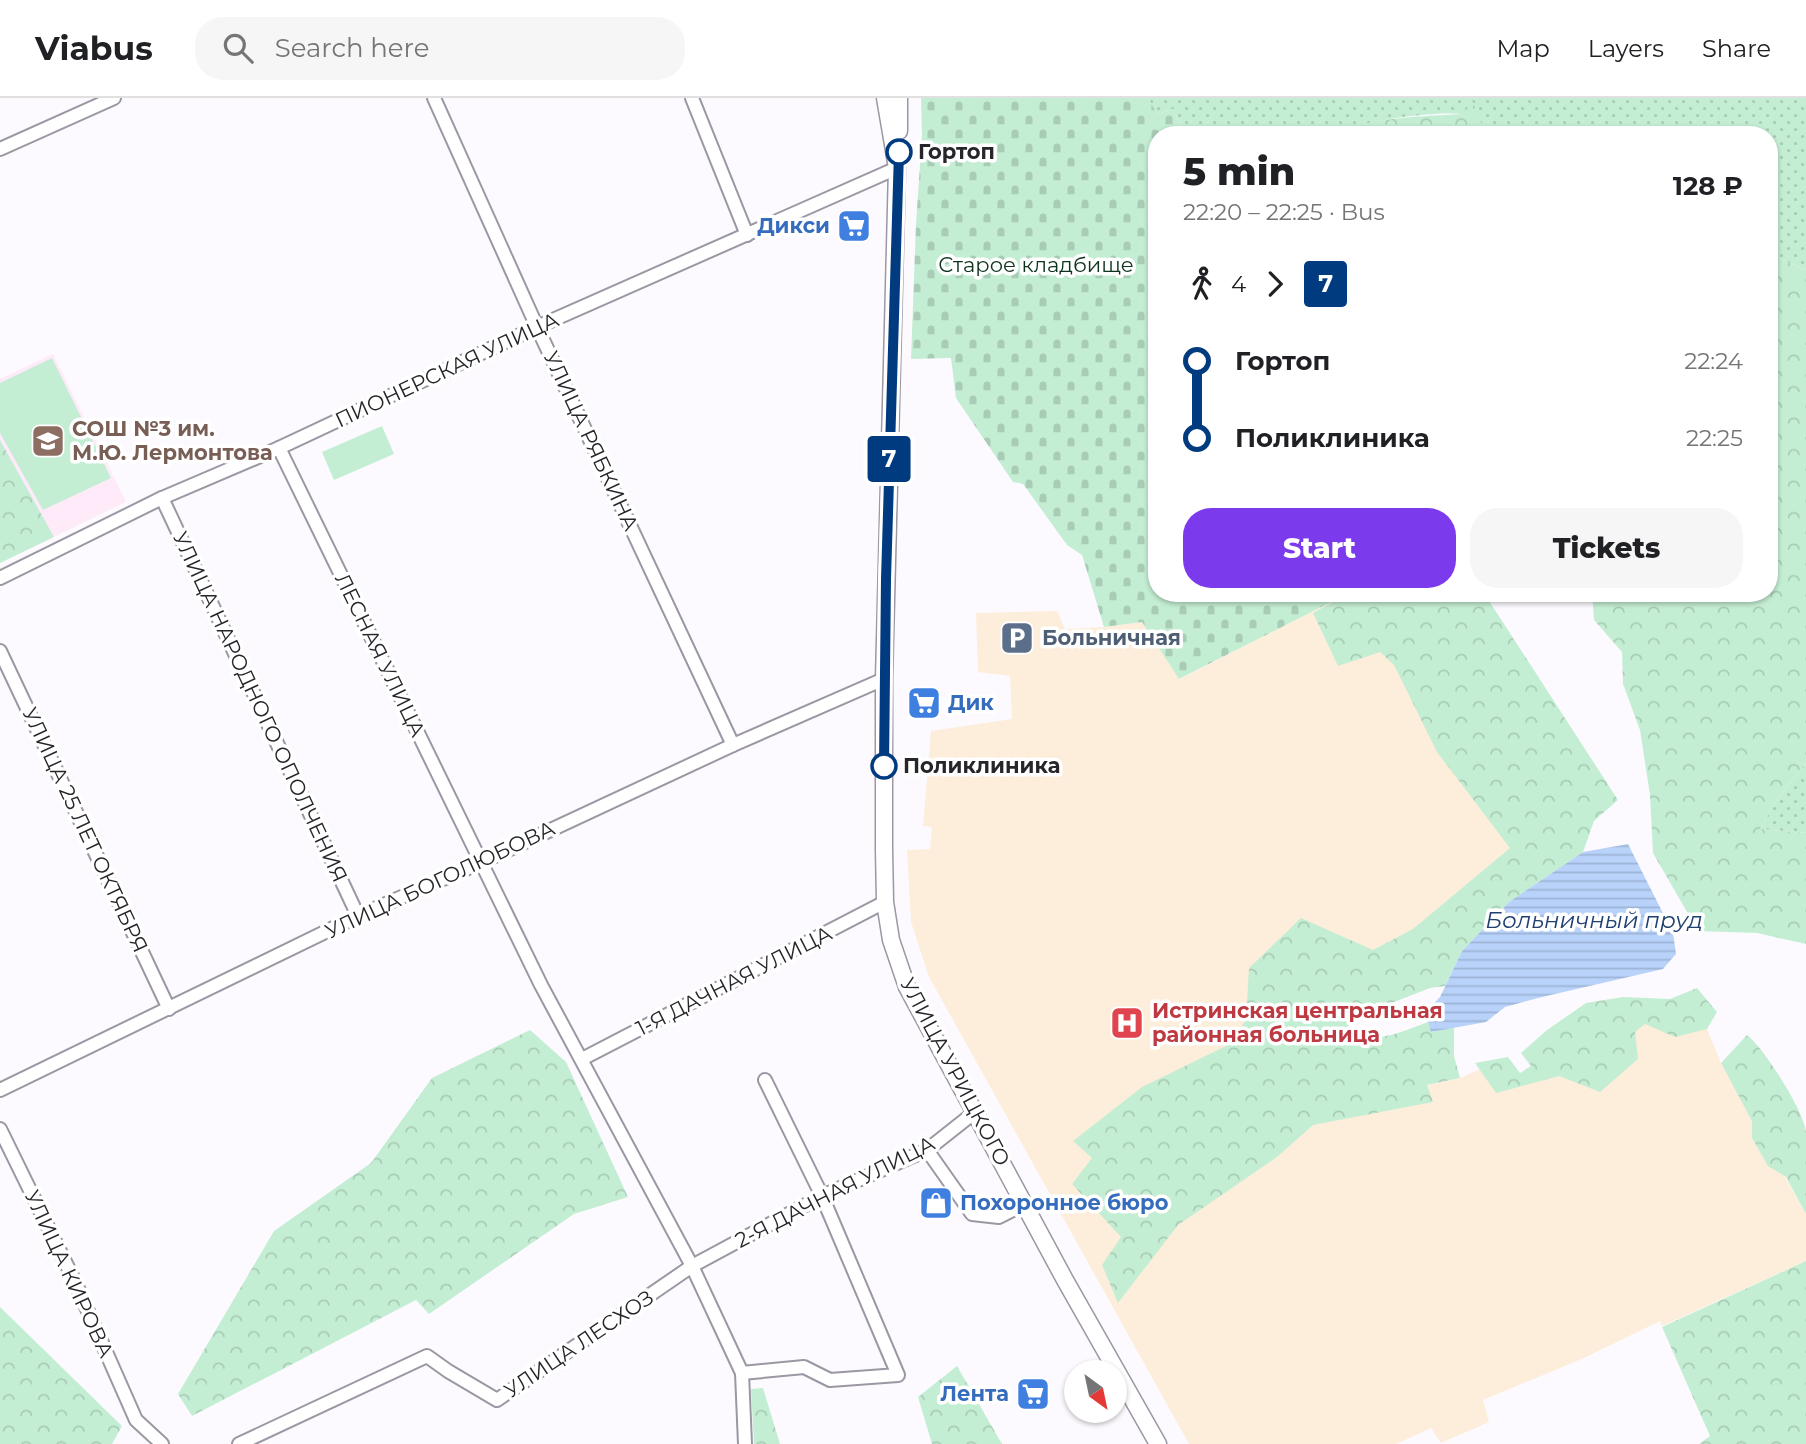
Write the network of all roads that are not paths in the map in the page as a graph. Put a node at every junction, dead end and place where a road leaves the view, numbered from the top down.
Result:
1 (114, 98) edge
2 (434, 98) edge
3 (692, 98) edge
4 (885, 98) edge
5 (899, 98) edge
6 (1, 146) edge
7 (897, 168) junction
8 (747, 235) junction
9 (537, 327) junction
10 (279, 448) junction
11 (162, 498) junction
12 (0, 578) edge
13 (0, 651) edge
14 (884, 679) junction
15 (733, 745) junction
16 (482, 862) junction
17 (885, 902) junction
18 (358, 916) junction
19 (169, 1009) junction
20 (582, 1059) junction
21 (765, 1080) dead end
22 (0, 1090) edge
23 (975, 1112) junction
24 (0, 1129) edge
25 (927, 1150) junction
26 (822, 1196) junction
27 (1024, 1204) junction
28 (692, 1266) junction
29 (742, 1373) junction
30 (162, 1444) edge
31 (239, 1444) edge
32 (745, 1444) edge
33 (1158, 1444) edge

1 - 6 street
2 - 9 street, УЛИЦА РЯБКИНА
3 - 8 street
4 - 7 street, УЛИЦА УРИЦКОГО
5 - 7 street
7 - 8 street, ПИОНЕРСКАЯ УЛИЦА
7 - 14 street, УЛИЦА УРИЦКОГО
8 - 9 street, ПИОНЕРСКАЯ УЛИЦА
9 - 10 street, ПИОНЕРСКАЯ УЛИЦА
9 - 15 street, УЛИЦА РЯБКИНА
10 - 11 street, ПИОНЕРСКАЯ УЛИЦА
10 - 16 street, ЛЕСНАЯ УЛИЦА
11 - 12 street, ПИОНЕРСКАЯ УЛИЦА
11 - 18 street, УЛИЦА НАРОДНОГО ОПОЛЧЕНИЯ
13 - 19 street, УЛИЦА 25 ЛЕТ ОКТЯБРЯ
14 - 15 street, УЛИЦА БОГОЛЮБОВА
14 - 17 street, УЛИЦА УРИЦКОГО
15 - 16 street, УЛИЦА БОГОЛЮБОВА
16 - 18 street, УЛИЦА БОГОЛЮБОВА
16 - 20 street, ЛЕСНАЯ УЛИЦА
17 - 20 street, 1-Я ДАЧНАЯ УЛИЦА
17 - 23 street, УЛИЦА УРИЦКОГО
18 - 19 street, УЛИЦА БОГОЛЮБОВА
19 - 22 street, УЛИЦА БОГОЛЮБОВА
20 - 28 street, ЛЕСНАЯ УЛИЦА
21 - 26 street
23 - 25 street, 2-Я ДАЧНАЯ УЛИЦА
23 - 27 street, УЛИЦА УРИЦКОГО
24 - 30 street, УЛИЦА КИРОВА
25 - 26 street, 2-Я ДАЧНАЯ УЛИЦА
25 - 27 street
26 - 28 street, 2-Я ДАЧНАЯ УЛИЦА
26 - 29 street
27 - 33 street, УЛИЦА УРИЦКОГО
28 - 29 street, ЛЕСНАЯ УЛИЦА
28 - 31 street, УЛИЦА ЛЕСХОЗ
29 - 32 street

